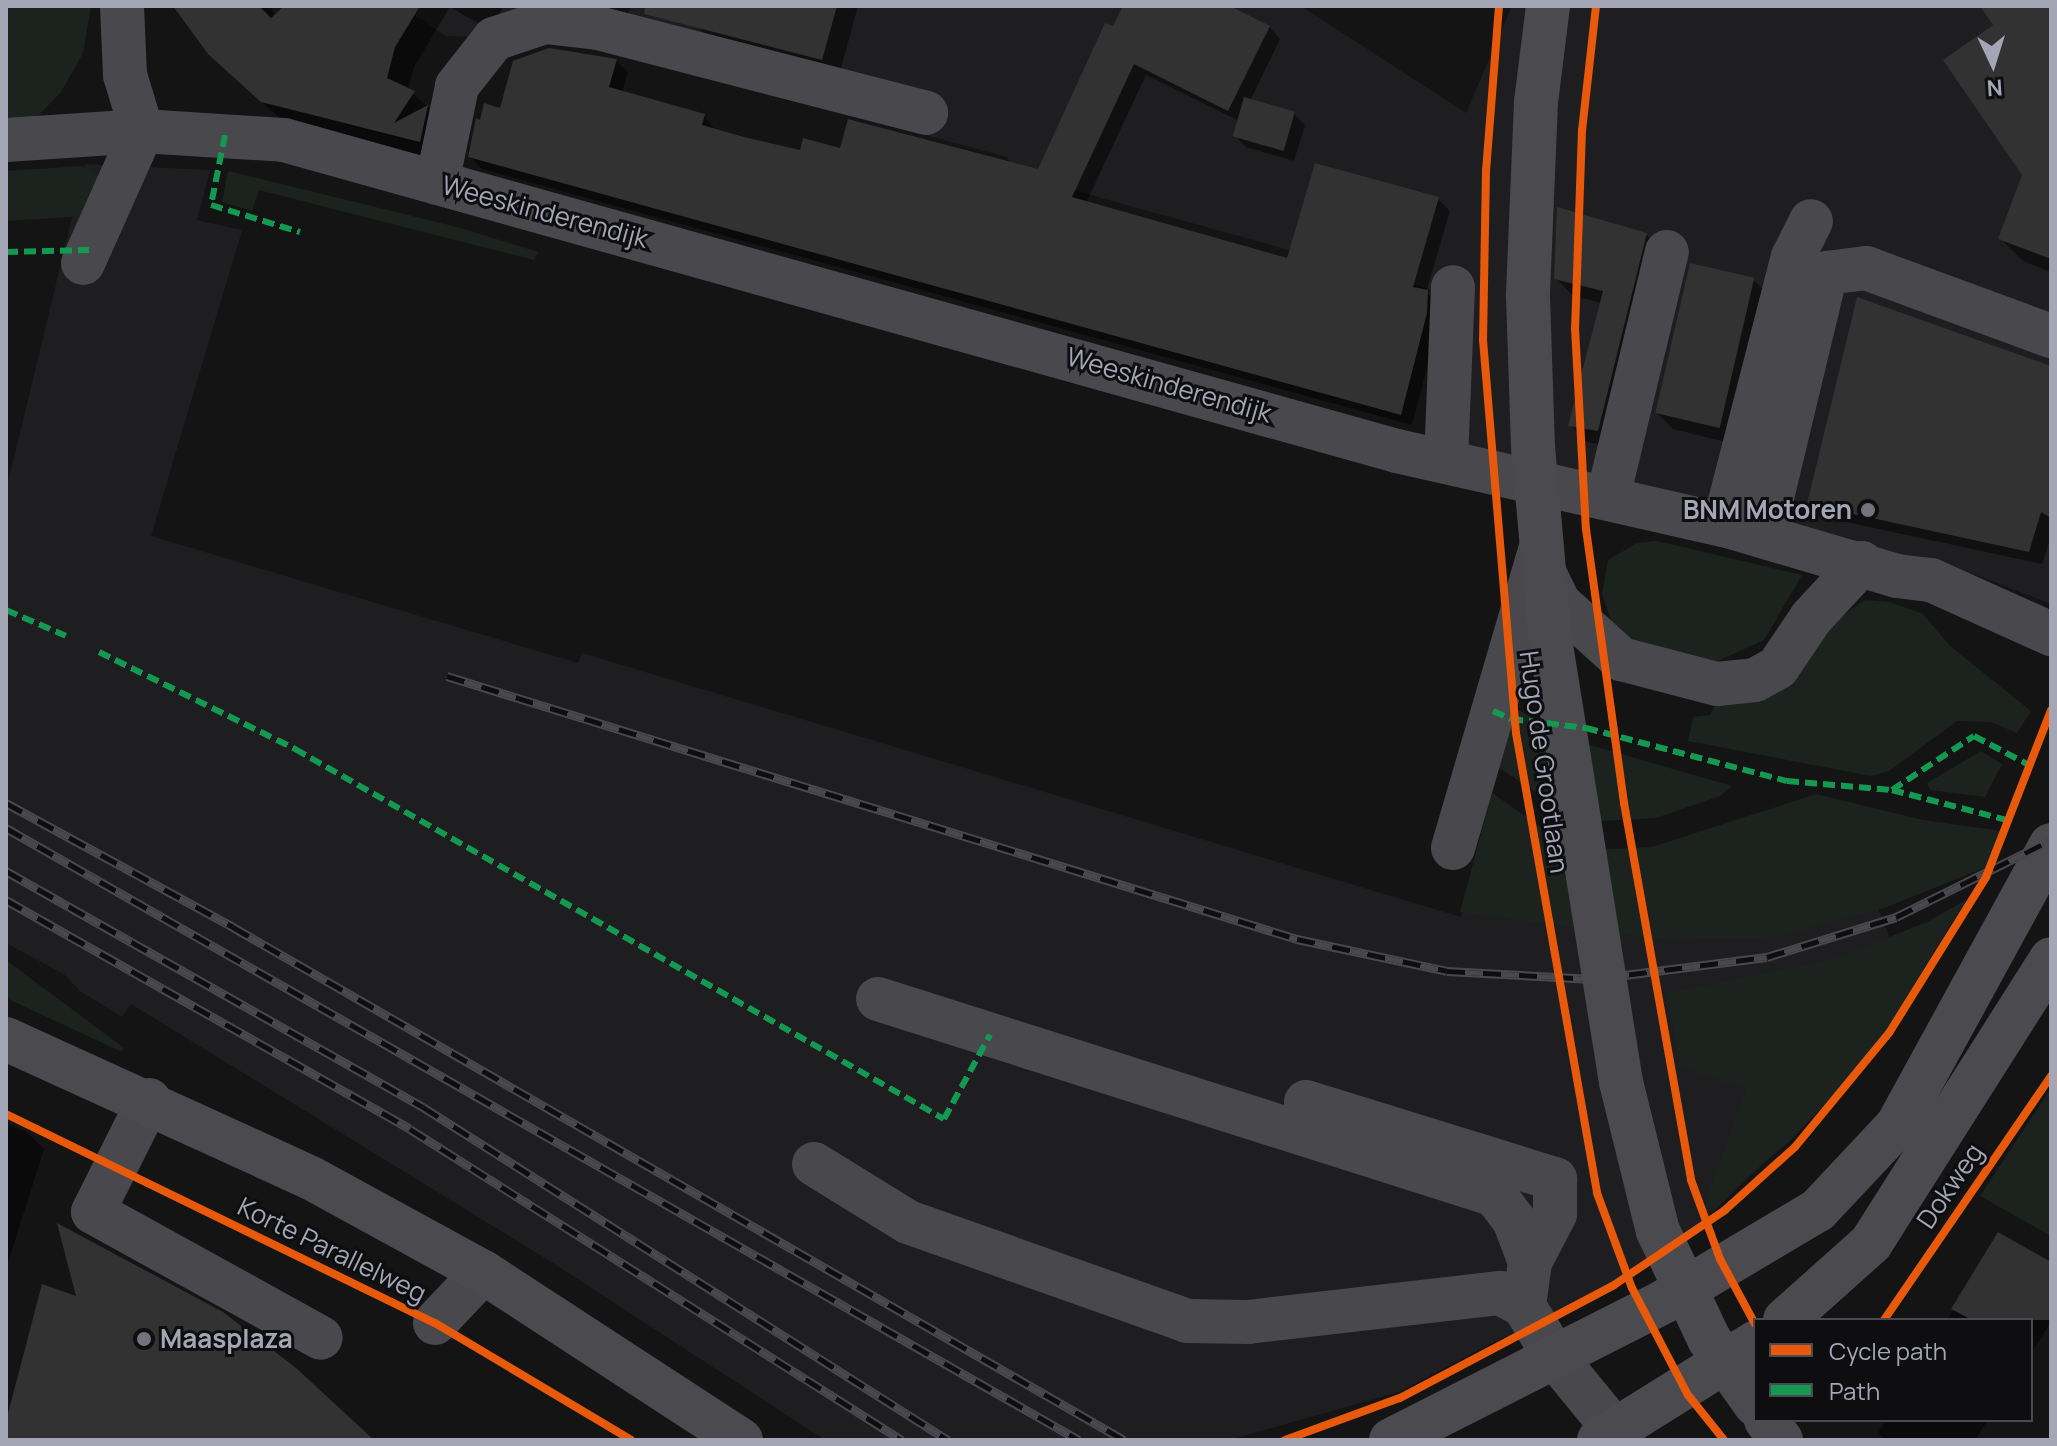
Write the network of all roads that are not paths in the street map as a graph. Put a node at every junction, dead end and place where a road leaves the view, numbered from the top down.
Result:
1 (122, 6) edge
2 (1548, 6) edge
3 (926, 113) dead end
4 (142, 131) junction
5 (6, 140) edge
6 (437, 183) junction
7 (1811, 221) dead end
8 (1667, 252) dead end
9 (83, 263) dead end
10 (1453, 287) dead end
11 (2051, 336) edge
12 (1446, 461) junction
13 (1560, 486) junction
14 (1608, 497) junction
15 (1744, 530) junction
16 (1538, 560) junction
17 (1862, 563) junction
18 (2051, 634) edge
19 (2051, 845) edge
20 (1453, 848) dead end
21 (2051, 959) edge
22 (878, 999) dead end
23 (6, 1039) edge
24 (149, 1100) junction
25 (1306, 1102) dead end
26 (814, 1164) dead end
27 (1530, 1262) junction
28 (483, 1272) junction
29 (1524, 1306) junction
30 (1787, 1318) edge
31 (435, 1323) dead end
32 (321, 1338) dead end
33 (1753, 1344) edge
34 (1555, 1357) junction
35 (638, 1376) junction
36 (1753, 1401) edge
37 (1768, 1422) edge
38 (1614, 1437) edge
39 (705, 1440) edge
40 (741, 1440) edge
41 (1391, 1440) edge
42 (1781, 1440) edge

1 - 4 street
2 - 36 main road, Hugo de Grootlaan, bridge
3 - 6 street
4 - 5 street, Weeskinderendijk
4 - 6 street, Weeskinderendijk
4 - 9 street
6 - 12 street, Weeskinderendijk
7 - 15 street
8 - 14 street
10 - 12 street
11 - 15 street
12 - 13 street, Weeskinderendijk
13 - 14 street, Weeskinderendijk
13 - 16 street
14 - 15 street, Weeskinderendijk
15 - 17 street, Weeskinderendijk
16 - 17 street
16 - 20 street
17 - 18 street, Weeskinderendijk
19 - 34 main road
21 - 30 main road, Dokweg
22 - 27 street
23 - 24 main road, Korte Parallelweg
24 - 28 main road, Korte Parallelweg
24 - 32 street
25 - 27 street
26 - 29 street
27 - 29 street
28 - 31 street
28 - 35 main road, Korte Parallelweg
29 - 34 street
33 - 38 main road
34 - 38 street
34 - 41 main road
35 - 39 main road, Korte Parallelweg
35 - 40 main road, Korte Parallelweg
37 - 42 main road

